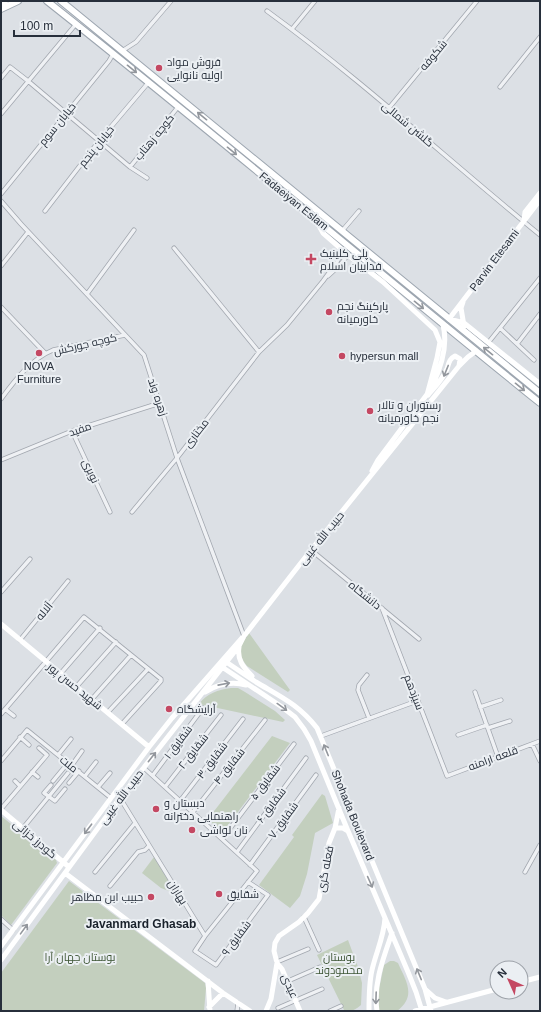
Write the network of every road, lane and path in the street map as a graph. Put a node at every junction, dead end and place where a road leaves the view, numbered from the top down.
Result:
1 (5, 1) edge
2 (18, 1) edge
3 (47, 1) edge
4 (62, 1) edge
5 (171, 1) edge
6 (315, 1) edge
7 (477, 1) edge
8 (1, 3) edge
9 (1, 9) edge
10 (267, 11) dead end
11 (76, 24) junction
12 (292, 29) junction
13 (540, 37) edge
14 (122, 51) junction
15 (113, 54) junction
16 (1, 78) edge
17 (28, 81) junction
18 (148, 83) junction
19 (500, 87) dead end
20 (178, 107) junction
21 (389, 108) junction
22 (66, 113) junction
23 (1, 114) edge
24 (99, 141) junction
25 (130, 167) junction
26 (148, 178) dead end
27 (540, 193) edge
28 (1, 194) edge
29 (540, 200) edge
30 (1, 201) edge
31 (45, 211) dead end
32 (359, 211) dead end
33 (315, 218) junction
34 (523, 221) junction
35 (134, 230) dead end
36 (342, 231) junction
37 (28, 232) junction
38 (540, 235) edge
39 (174, 248) dead end
40 (341, 250) junction
41 (348, 255) junction
42 (1, 266) edge
43 (540, 278) edge
44 (323, 281) junction
45 (87, 294) junction
46 (463, 300) junction
47 (1, 307) edge
48 (540, 314) edge
49 (449, 319) junction
50 (464, 324) junction
51 (443, 325) junction
52 (500, 328) junction
53 (467, 334) junction
54 (125, 335) junction
55 (488, 343) junction
56 (517, 344) junction
57 (476, 351) junction
58 (258, 352) junction
59 (45, 353) junction
60 (534, 360) dead end
61 (459, 366) junction
62 (540, 384) edge
63 (540, 393) edge
64 (427, 395) junction
65 (1, 399) edge
66 (160, 403) junction
67 (540, 403) edge
68 (72, 431) junction
69 (177, 458) junction
70 (1, 460) edge
71 (370, 477) junction
72 (110, 512) dead end
73 (132, 512) dead end
74 (311, 550) junction
75 (30, 559) dead end
76 (68, 581) dead end
77 (1, 592) edge
78 (382, 608) junction
79 (2, 626) edge
80 (100, 628) junction
81 (244, 636) junction
82 (420, 639) dead end
83 (20, 640) junction
84 (116, 642) junction
85 (239, 646) junction
86 (131, 655) junction
87 (46, 661) junction
88 (224, 661) junction
89 (220, 666) junction
90 (148, 669) junction
91 (61, 673) junction
92 (367, 675) dead end
93 (256, 682) junction
94 (249, 685) junction
95 (77, 686) junction
96 (475, 692) dead end
97 (201, 694) junction
98 (92, 699) junction
99 (501, 700) dead end
100 (417, 701) junction
101 (480, 707) junction
102 (203, 708) dead end
103 (5, 709) junction
104 (108, 712) junction
105 (1, 714) edge
106 (221, 715) dead end
107 (14, 716) dead end
108 (172, 718) junction
109 (243, 718) dead end
110 (369, 718) junction
111 (265, 720) dead end
112 (510, 721) dead end
113 (178, 723) junction
114 (122, 724) junction
115 (487, 727) junction
116 (458, 735) dead end
117 (321, 736) junction
118 (20, 737) junction
119 (71, 739) dead end
120 (540, 741) edge
121 (294, 744) dead end
122 (532, 744) junction
123 (29, 745) dead end
124 (149, 747) junction
125 (39, 748) dead end
126 (82, 751) dead end
127 (58, 755) junction
128 (498, 757) junction
129 (306, 758) dead end
130 (1, 761) edge
131 (540, 761) edge
132 (96, 762) dead end
133 (70, 764) junction
134 (144, 768) junction
135 (79, 771) junction
136 (32, 772) junction
137 (68, 773) dead end
138 (110, 773) dead end
139 (153, 775) junction
140 (316, 775) dead end
141 (85, 776) junction
142 (447, 776) joint
143 (38, 778) dead end
144 (15, 782) dead end
145 (69, 783) dead end
146 (20, 786) junction
147 (98, 787) junction
148 (165, 787) junction
149 (65, 789) dead end
150 (49, 796) junction
151 (111, 798) junction
152 (120, 798) junction
153 (180, 801) junction
154 (348, 804) junction
155 (339, 807) junction
156 (1, 810) edge
157 (193, 812) junction
158 (135, 822) junction
159 (23, 828) junction
160 (335, 828) junction
161 (348, 831) junction
162 (222, 839) junction
163 (540, 845) edge
164 (150, 846) junction
165 (236, 852) junction
166 (63, 862) junction
167 (250, 865) junction
168 (69, 867) junction
169 (95, 872) dead end
170 (525, 872) dead end
171 (65, 873) junction
172 (248, 882) junction
173 (110, 886) dead end
174 (304, 917) junction
175 (385, 917) junction
176 (1, 919) edge
177 (13, 930) junction
178 (392, 933) junction
179 (205, 936) junction
180 (1, 946) edge
181 (308, 949) dead end
182 (319, 950) dead end
183 (1, 960) edge
184 (277, 963) junction
185 (320, 967) dead end
186 (540, 977) edge
187 (529, 980) edge
188 (208, 981) junction
189 (288, 981) junction
190 (322, 989) dead end
191 (425, 989) junction
192 (489, 991) edge
193 (224, 992) junction
194 (296, 1001) junction
195 (446, 1002) junction
196 (238, 1003) junction
197 (341, 1006) dead end
198 (278, 1008) dead end
199 (209, 1009) edge
200 (430, 1009) edge
201 (422, 1010) edge
202 (237, 1011) edge
203 (250, 1011) edge
204 (266, 1011) edge
205 (300, 1011) edge
206 (330, 1011) edge
207 (369, 1011) edge
208 (376, 1011) edge
209 (415, 1011) edge

1 - 8 main road
2 - 9 main road
3 - 11 main road, Fadaeiyan Eslam
4 - 14 main road, Fadaeiyan Eslam
5 - 14 street
6 - 12 street
7 - 21 street, شکوفه
10 - 12 street, گلشن شمالی
11 - 15 main road, Fadaeiyan Eslam
11 - 17 street
12 - 21 street, گلشن شمالی
13 - 19 street
36 -> 14 main road, Fadaeiyan Eslam
15 -> 18 main road, Fadaeiyan Eslam
15 - 22 street, خیابان سوم
16 - 17 street
17 - 22 street
17 - 23 street
18 - 20 main road, Fadaeiyan Eslam
18 - 24 street, خیابان پنجم
20 - 25 street, کوچه زهتاب
20 -> 33 main road, Fadaeiyan Eslam
21 - 34 street, گلشن شمالی
22 - 24 street
22 - 28 street, خیابان سوم
24 - 25 street
24 - 31 street, خیابان پنجم
25 - 26 street
27 - 34 street
29 - 34 street, Parvin Etesami
30 - 37 street, زهره وند
32 - 36 street
33 - 40 street
33 -> 51 main road, Fadaeiyan Eslam
34 - 38 street, گلشن شمالی
34 - 46 street, Parvin Etesami
35 - 45 street
36 - 49 main road, Fadaeiyan Eslam
37 - 42 street
37 - 45 street, زهره وند
39 - 58 street
40 - 41 street
40 - 44 street, مختاری
41 - 44 street, مختاری
41 - 64 street
43 - 52 street
44 - 58 street, مختاری
45 - 54 street, زهره وند
46 - 49 street, Parvin Etesami
46 - 50 street
47 - 59 street
48 - 56 street
49 - 50 street
49 - 51 main road
49 - 53 main road, Fadaeiyan Eslam
50 - 53 street
50 - 55 street
51 - 57 main road, Fadaeiyan Eslam
51 - 64 street, حبیب الله غیبی
52 - 55 street
52 - 56 street
63 -> 53 main road, Fadaeiyan Eslam
54 - 59 street, کوچه جورکش
54 - 66 street, زهره وند
55 - 62 street
56 - 60 street
57 - 61 street, حبیب الله غیبی
57 -> 67 main road, Fadaeiyan Eslam
58 - 69 street, مختاری
59 - 65 street
61 -> 64 street
61 - 71 street, حبیب الله غیبی
64 - 71 street, حبیب الله غیبی
66 - 68 street, مفید
66 - 69 street, زهره وند
68 - 70 street, مفید
68 - 72 street, نوبری
69 - 73 street, مختاری
69 - 81 street, زهره وند
71 - 74 street, حبیب الله غیبی
74 - 78 street, دانشگاه
74 - 81 street, حبیب الله غیبی
75 - 77 street
76 - 83 street, آلاله
78 - 82 street, دانشگاه
78 - 100 street, سیزدهم
79 - 83 street, شهید حسن پور
80 - 84 street
80 - 87 street
80 - 91 street
81 - 85 street, حبیب الله غیبی
81 - 88 street, حبیب الله غیبی
83 - 87 street, شهید حسن پور
84 - 86 street
84 - 95 street
85 - 88 street, حبیب الله غیبی
85 - 93 street
86 - 90 street
86 - 98 street
87 - 91 street, شهید حسن پور
87 - 103 street
88 - 89 street, حبیب الله غیبی
88 - 93 street, Shohada Boulevard
89 - 94 street, Shohada Boulevard
89 - 97 street, حبیب الله غیبی
89 - 108 street, حبیب الله غیبی
90 - 104 street
90 - 114 street
91 - 95 street, شهید حسن پور
92 - 110 street
93 - 117 street, Shohada Boulevard
97 -> 94 street
94 -> 155 street, Shohada Boulevard
95 - 98 street, شهید حسن پور
96 - 101 street
97 - 113 street, حبیب الله غیبی
98 - 104 street, شهید حسن پور
99 - 101 street
100 - 110 street
100 - 142 street, سیزدهم
101 - 115 street
102 - 139 street, شقایق ۱
103 - 105 street
103 - 107 street
104 - 114 street, شهید حسن پور
106 - 148 street, شقایق ۲
108 - 113 street
108 - 124 street, حبیب الله غیبی
109 - 153 street, شقایق ۳
110 - 117 street
111 - 157 street, شقایق ۴
112 - 115 street
134 -> 113 street, حبیب الله غیبی
114 - 124 street, شهید حسن پور
115 - 116 street
115 - 128 street
154 -> 117 street, Shohada Boulevard
118 - 123 street
118 - 127 street, ملت
118 - 130 street
119 - 127 street
120 - 122 street, قلعه ارامنه
121 - 162 street, شقایق ۵
122 - 128 street, قلعه ارامنه
122 - 131 street
124 - 151 street, حبیب الله غیبی
125 - 136 street
126 - 133 street
127 - 133 street, ملت
128 - 142 street, قلعه ارامنه
129 - 165 street, شقایق ۶
132 - 141 street
133 - 135 street, ملت
133 - 150 street
134 - 139 street
134 - 152 street, حبیب الله غیبی
135 - 141 street, ملت
135 - 145 street
136 - 143 street
136 - 146 street
137 - 150 street
138 - 147 street
139 - 148 street
140 - 167 street, شقایق ۷
141 - 147 street, ملت
144 - 146 street
146 - 156 street
147 - 151 street, ملت
148 - 153 street
149 - 150 street
150 - 159 street
151 -> 166 street, حبیب الله غیبی
152 - 158 street, بهاران
152 - 168 street, حبیب الله غیبی
153 - 157 street
154 - 155 street
191 -> 154 street, Shohada Boulevard
155 - 160 street, فعله گری
155 - 161 street, Shohada Boulevard
156 - 159 street, گودرز خزائی
157 - 162 street
158 - 164 street, بهاران
158 - 169 street
159 - 166 street, گودرز خزائی
160 - 161 street
160 - 174 street, فعله گری
161 -> 175 street, Shohada Boulevard
162 - 165 street
163 - 170 street
164 - 173 street
164 - 179 street, بهاران
165 - 167 street
166 - 168 street, گودرز خزائی
166 - 177 street, حبیب الله غیبی
167 - 172 street
168 - 171 street, حبیب الله غیبی
183 -> 171 street, حبیب الله غیبی
171 - 188 street
172 - 179 street
172 - 179 street, شقایق ۹
174 - 182 street
174 - 184 street, فعله گری
175 - 178 street, Shohada Boulevard
175 - 207 street
176 - 177 street
177 - 180 street, حبیب الله غیبی
178 - 201 street, Shohada Boulevard
178 -> 208 street
181 - 184 street
184 - 189 street, عیدی
184 - 204 street
185 - 189 street
186 - 187 street
188 - 193 street
188 - 199 street
189 - 194 street, عیدی
190 - 194 street
191 - 195 street
191 - 200 street, Shohada Boulevard
192 - 195 street
193 - 196 street
193 - 199 street
194 - 198 street
194 - 205 street, عیدی
195 - 200 street
196 - 202 street
196 - 203 street
197 - 206 street
200 - 201 street
201 - 209 street

